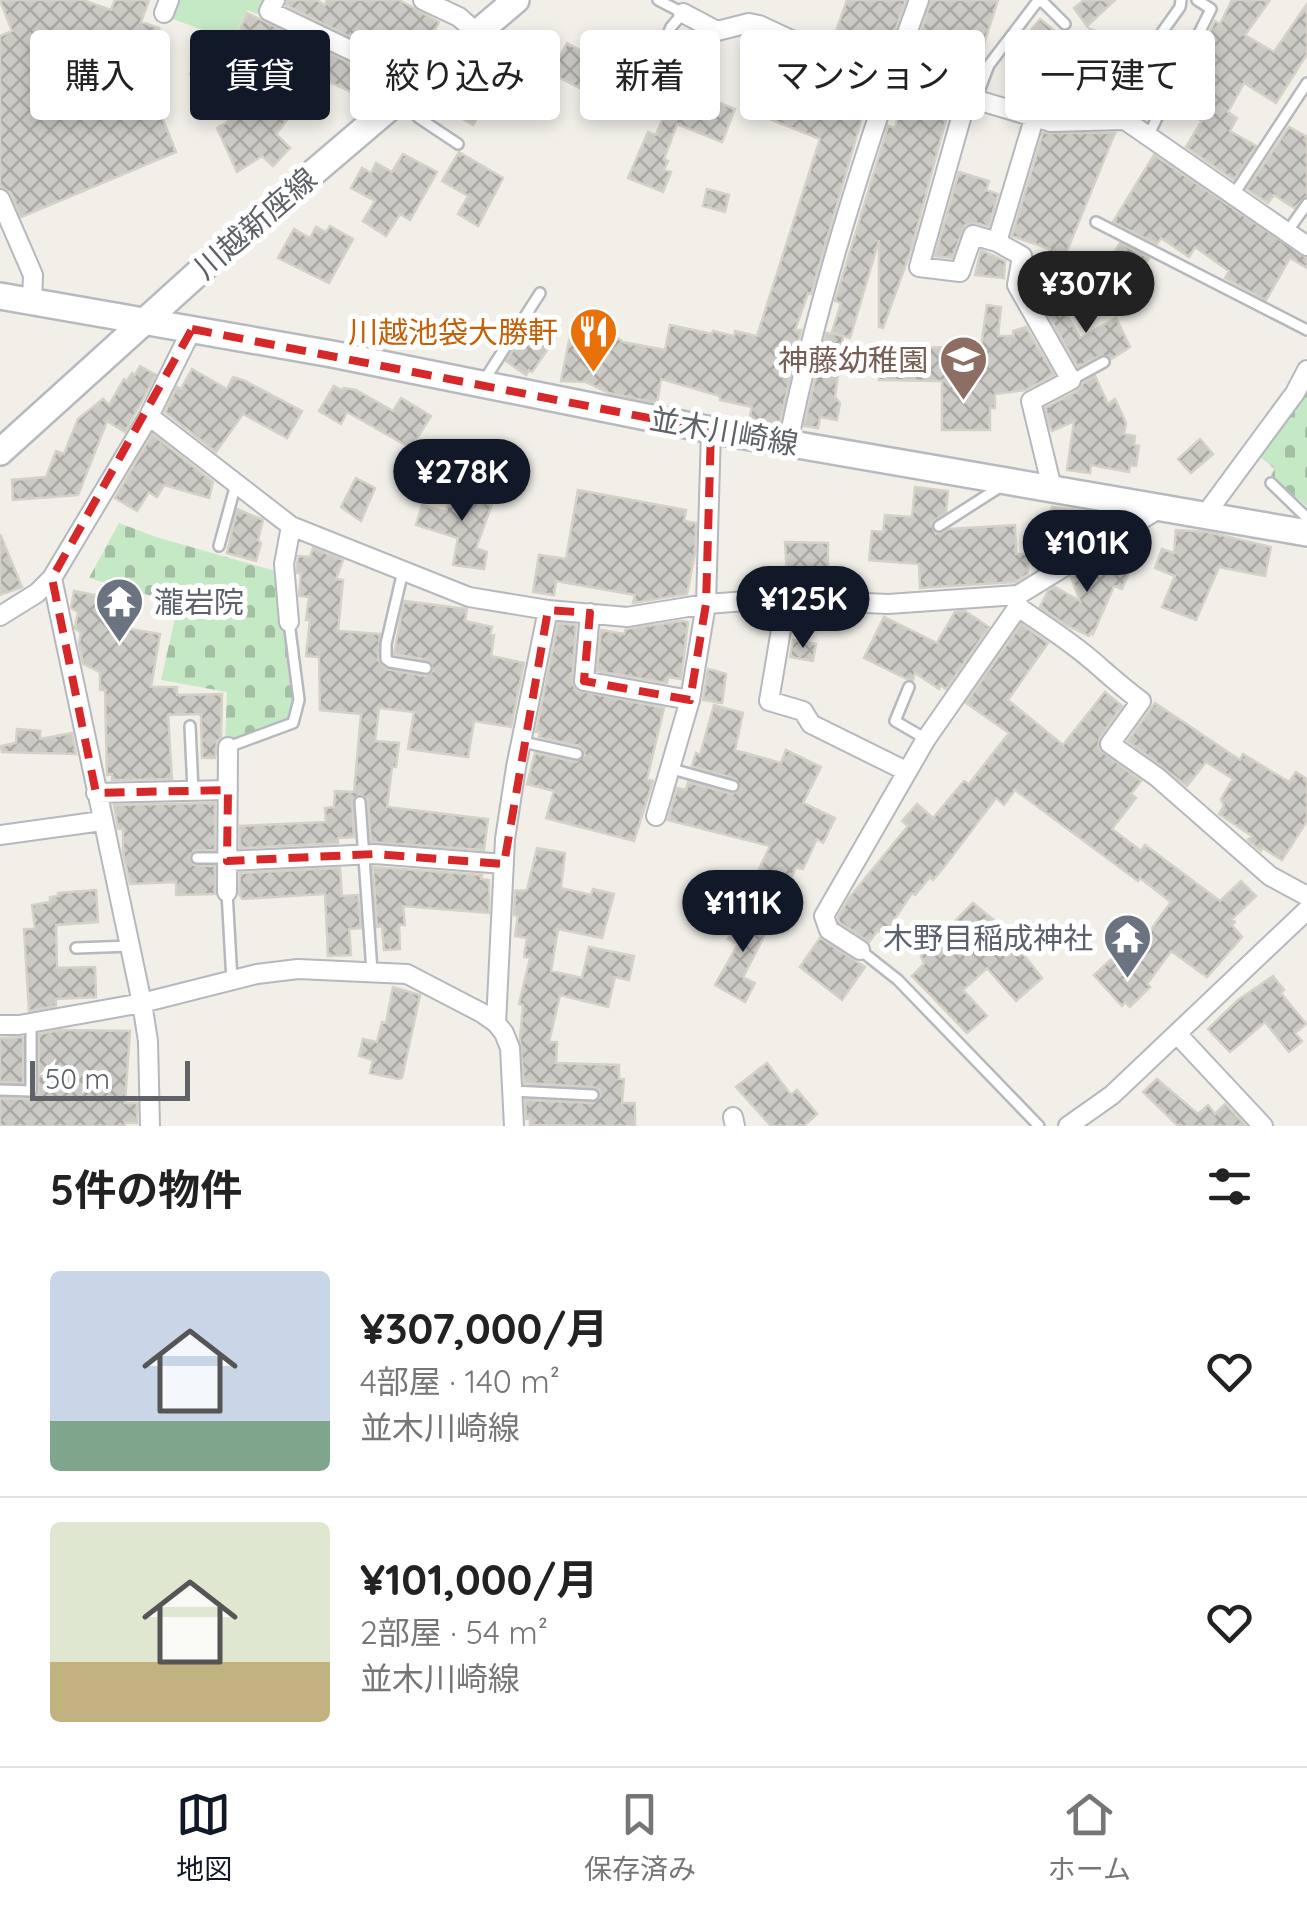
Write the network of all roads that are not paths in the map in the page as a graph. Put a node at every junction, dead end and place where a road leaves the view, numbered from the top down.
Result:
1 (275, 0) edge
2 (423, 0) edge
3 (516, 0) edge
4 (658, 0) edge
5 (919, 0) edge
6 (1180, 0) edge
7 (1198, 0) edge
8 (683, 12) junction
9 (1065, 24) dead end
10 (474, 30) edge
11 (481, 30) edge
12 (670, 30) edge
13 (769, 30) edge
14 (908, 30) edge
15 (1164, 30) edge
16 (350, 50) edge
17 (985, 71) edge
18 (1307, 84) edge
19 (377, 120) edge
20 (422, 120) edge
21 (877, 120) edge
22 (965, 120) edge
23 (1034, 120) edge
24 (1040, 120) edge
25 (1124, 120) joint
26 (1149, 134) junction
27 (458, 144) dead end
28 (1234, 194) junction
29 (0, 199) edge
30 (1307, 204) edge
31 (1096, 222) dead end
32 (1287, 232) junction
33 (997, 242) junction
34 (1307, 246) edge
35 (540, 293) dead end
36 (0, 296) edge
37 (32, 301) junction
38 (143, 322) junction
39 (192, 329) junction
40 (1307, 330) edge
41 (1104, 362) dead end
42 (1307, 370) edge
43 (1071, 380) junction
44 (481, 386) junction
45 (148, 416) junction
46 (710, 430) junction
47 (788, 443) junction
48 (0, 452) edge
49 (1009, 481) junction
50 (1271, 483) dead end
51 (236, 484) junction
52 (1052, 488) junction
53 (1160, 508) junction
54 (1204, 514) junction
55 (1307, 518) edge
56 (292, 526) junction
57 (938, 526) dead end
58 (1307, 533) edge
59 (219, 546) dead end
60 (403, 570) junction
61 (52, 578) junction
62 (786, 600) junction
63 (1018, 601) junction
64 (706, 604) junction
65 (548, 610) junction
66 (590, 613) junction
67 (0, 616) edge
68 (290, 622) joint
69 (426, 668) dead end
70 (908, 687) dead end
71 (690, 700) junction
72 (190, 726) dead end
73 (926, 739) junction
74 (522, 742) junction
75 (228, 747) joint
76 (577, 754) dead end
77 (672, 769) junction
78 (906, 771) junction
79 (733, 786) dead end
80 (228, 790) junction
81 (192, 791) junction
82 (96, 793) junction
83 (360, 802) dead end
84 (656, 816) dead end
85 (102, 821) junction
86 (0, 834) edge
87 (363, 855) junction
88 (197, 858) dead end
89 (227, 859) junction
90 (504, 864) junction
91 (227, 892) joint
92 (1307, 896) edge
93 (1307, 910) edge
94 (131, 946) junction
95 (76, 948) dead end
96 (860, 950) joint
97 (372, 971) junction
98 (232, 980) junction
99 (142, 1003) junction
100 (31, 1022) junction
101 (496, 1022) junction
102 (0, 1025) edge
103 (1177, 1034) junction
104 (0, 1090) edge
105 (512, 1091) junction
106 (593, 1095) dead end
107 (150, 1126) edge
108 (514, 1126) edge
109 (1038, 1126) edge
110 (1068, 1126) edge
111 (1262, 1126) edge

1 - 16 street
2 - 10 street
3 - 11 main road, 川越新座線
4 - 8 lane
5 - 14 street
6 - 15 lane
7 - 26 lane
8 - 12 lane
8 - 13 street
9 - 17 lane
18 - 28 lane
19 - 38 main road, 川越新座線
20 - 27 lane
21 - 47 street
22 - 33 street
23 - 33 street
24 - 25 street
25 - 26 street
26 - 28 street
28 - 32 street
29 - 37 street
30 - 32 lane
31 - 40 lane
32 - 34 street
33 - 43 street
35 - 44 lane
36 - 37 main road, 並木川崎線
37 - 38 main road, 並木川崎線
38 - 39 main road, 並木川崎線
38 - 48 main road, 川越新座線
39 - 44 main road, 並木川崎線
39 - 45 street
41 - 43 lane
42 - 54 street
43 - 52 street
44 - 46 main road, 並木川崎線
45 - 51 street
45 - 61 street
46 - 47 main road, 並木川崎線
46 - 64 street
47 - 49 main road, 並木川崎線
49 - 52 main road, 並木川崎線
49 - 57 lane
50 - 55 lane
51 - 56 street
51 - 59 lane
52 - 53 main road, 並木川崎線
53 - 54 main road, 並木川崎線
53 - 63 street
54 - 58 main road, 並木川崎線
56 - 60 street
56 - 68 street
60 - 65 street
60 - 69 lane
61 - 67 street
61 - 82 street
62 - 63 street
62 - 64 street
62 - 78 street
63 - 73 street
63 - 92 street
64 - 66 street
64 - 71 street
65 - 66 street
65 - 74 street
66 - 71 street
68 - 75 lane
70 - 73 lane
71 - 77 street
72 - 81 lane
73 - 78 street
74 - 76 lane
74 - 90 street
75 - 80 street
77 - 79 lane
77 - 84 street
78 - 96 street
80 - 81 street
80 - 89 street
81 - 82 street
82 - 85 street
83 - 87 lane
85 - 86 street
85 - 94 street
87 - 89 street
87 - 90 street
87 - 97 lane
88 - 89 lane
89 - 91 street
90 - 101 street
91 - 98 lane
93 - 103 street
94 - 95 lane
94 - 99 street
96 - 109 lane
97 - 98 street
97 - 101 street
98 - 99 street
99 - 100 street
99 - 107 street
100 - 102 street
100 - 104 lane
101 - 105 street
103 - 110 street
103 - 111 street
105 - 106 lane
105 - 108 street

